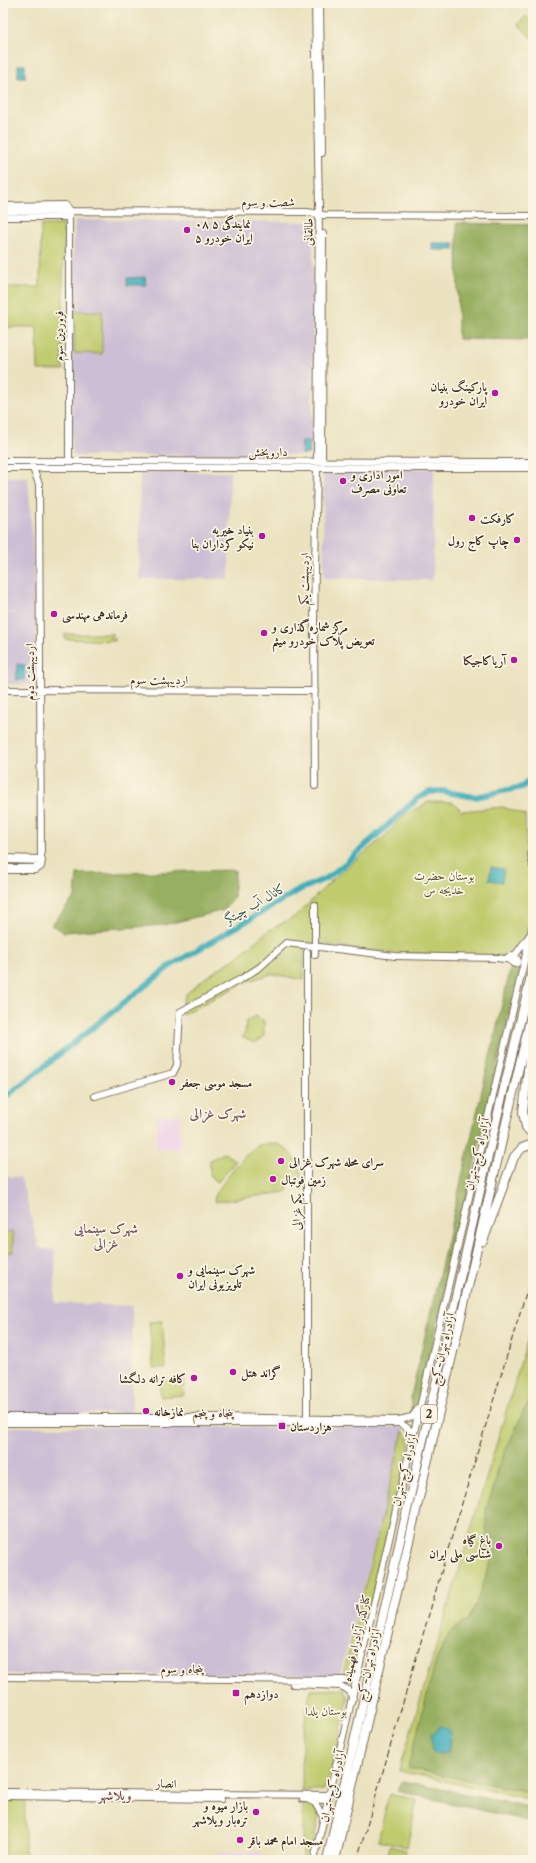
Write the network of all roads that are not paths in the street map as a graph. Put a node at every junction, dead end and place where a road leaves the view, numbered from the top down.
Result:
1 (315, 3) edge
2 (320, 3) edge
3 (3, 206) edge
4 (3, 211) edge
5 (69, 214) junction
6 (321, 214) junction
7 (533, 216) edge
8 (3, 217) edge
9 (3, 461) edge
10 (33, 461) junction
11 (69, 461) junction
12 (533, 462) edge
13 (319, 464) junction
14 (470, 464) junction
15 (3, 468) edge
16 (31, 468) junction
17 (46, 468) junction
18 (533, 468) edge
19 (39, 484) junction
20 (3, 690) edge
21 (40, 690) junction
22 (315, 691) junction
23 (315, 786) dead end
24 (533, 840) edge
25 (3, 859) edge
26 (41, 860) junction
27 (533, 866) edge
28 (3, 869) edge
29 (315, 905) dead end
30 (533, 924) edge
31 (531, 933) junction
32 (315, 946) junction
33 (307, 952) dead end
34 (315, 955) dead end
35 (515, 962) junction
36 (533, 968) edge
37 (533, 1007) edge
38 (533, 1026) edge
39 (95, 1096) dead end
40 (533, 1135) edge
41 (533, 1144) edge
42 (473, 1268) junction
43 (420, 1408) junction
44 (3, 1417) edge
45 (186, 1420) junction
46 (307, 1421) junction
47 (400, 1422) junction
48 (3, 1423) edge
49 (412, 1440) junction
50 (358, 1675) junction
51 (3, 1678) edge
52 (351, 1680) junction
53 (3, 1682) edge
54 (299, 1682) junction
55 (348, 1690) junction
56 (353, 1698) junction
57 (3, 1792) edge
58 (3, 1796) edge
59 (328, 1798) junction
60 (308, 1799) junction
61 (324, 1818) junction
62 (314, 1860) edge
63 (327, 1860) edge
64 (335, 1860) edge

1 - 6 street, طالقانی
2 - 6 street, طالقانی
3 - 5 street
4 - 5 street, شصت و سوم
5 - 6 street, شصت و سوم
5 - 8 street
5 - 11 street, فروردین سوم
6 - 7 street, شصت و سوم
6 - 13 street, طالقانی
9 - 10 street, داروپخش
10 - 11 street, داروپخش
10 - 16 street
11 - 13 street, داروپخش
12 - 14 street, داروپخش
13 - 14 street, داروپخش
13 - 17 street, داروپخش
13 - 22 street, اردیبهشت یکم
14 - 18 street, داروپخش
15 - 16 street, داروپخش
16 - 17 street, داروپخش
16 - 19 street, اردیبهشت دوم
17 - 19 street, اردیبهشت دوم
19 - 21 street, اردیبهشت دوم
20 - 21 street, اردیبهشت سوم
21 - 22 street, اردیبهشت سوم
21 - 26 street, اردیبهشت دوم
22 - 23 street, اردیبهشت یکم
24 - 27 street
25 - 26 highway
26 - 28 highway
29 - 32 street
30 - 31 street
31 - 35 street
31 - 35 street
32 - 34 street
32 - 35 street
32 - 39 street
33 - 46 street, یکم غزالی
35 - 43 street, کنارگذر آزادراه فهمیده
36 - 63 highway, آزادراه کرج-تهران / 2
37 - 42 highway, آزادراه تهران-کرج / 2
38 - 40 highway
41 - 42 highway
42 - 64 highway, آزادراه تهران-کرج / 2
43 - 47 street
43 - 49 street, کنارگذر آزادراه فهمیده
44 - 45 street, پنجاه و پنجم
45 - 46 street, پنجاه و پنجم
45 - 48 street, پنجاه و پنجم
46 - 47 street, پنجاه و پنجم
47 - 49 street
49 - 50 street, کنارگذر آزادراه فهمیده
50 - 52 street
50 - 56 street, کنارگذر آزادراه فهمیده
51 - 54 street, پنجاه و سوم
52 - 54 street, پنجاه و سوم
52 - 55 street
53 - 54 street, پنجاه و سوم
54 - 55 street, پنجاه و سوم
55 - 56 street
56 - 59 street, کنارگذر آزادراه فهمیده
57 - 59 street, انصار
58 - 60 street, انصار
59 - 60 street, انصار
59 - 61 street, کنارگذر آزادراه فهمیده
60 - 61 street
61 - 62 street, کنارگذر آزادراه فهمیده

